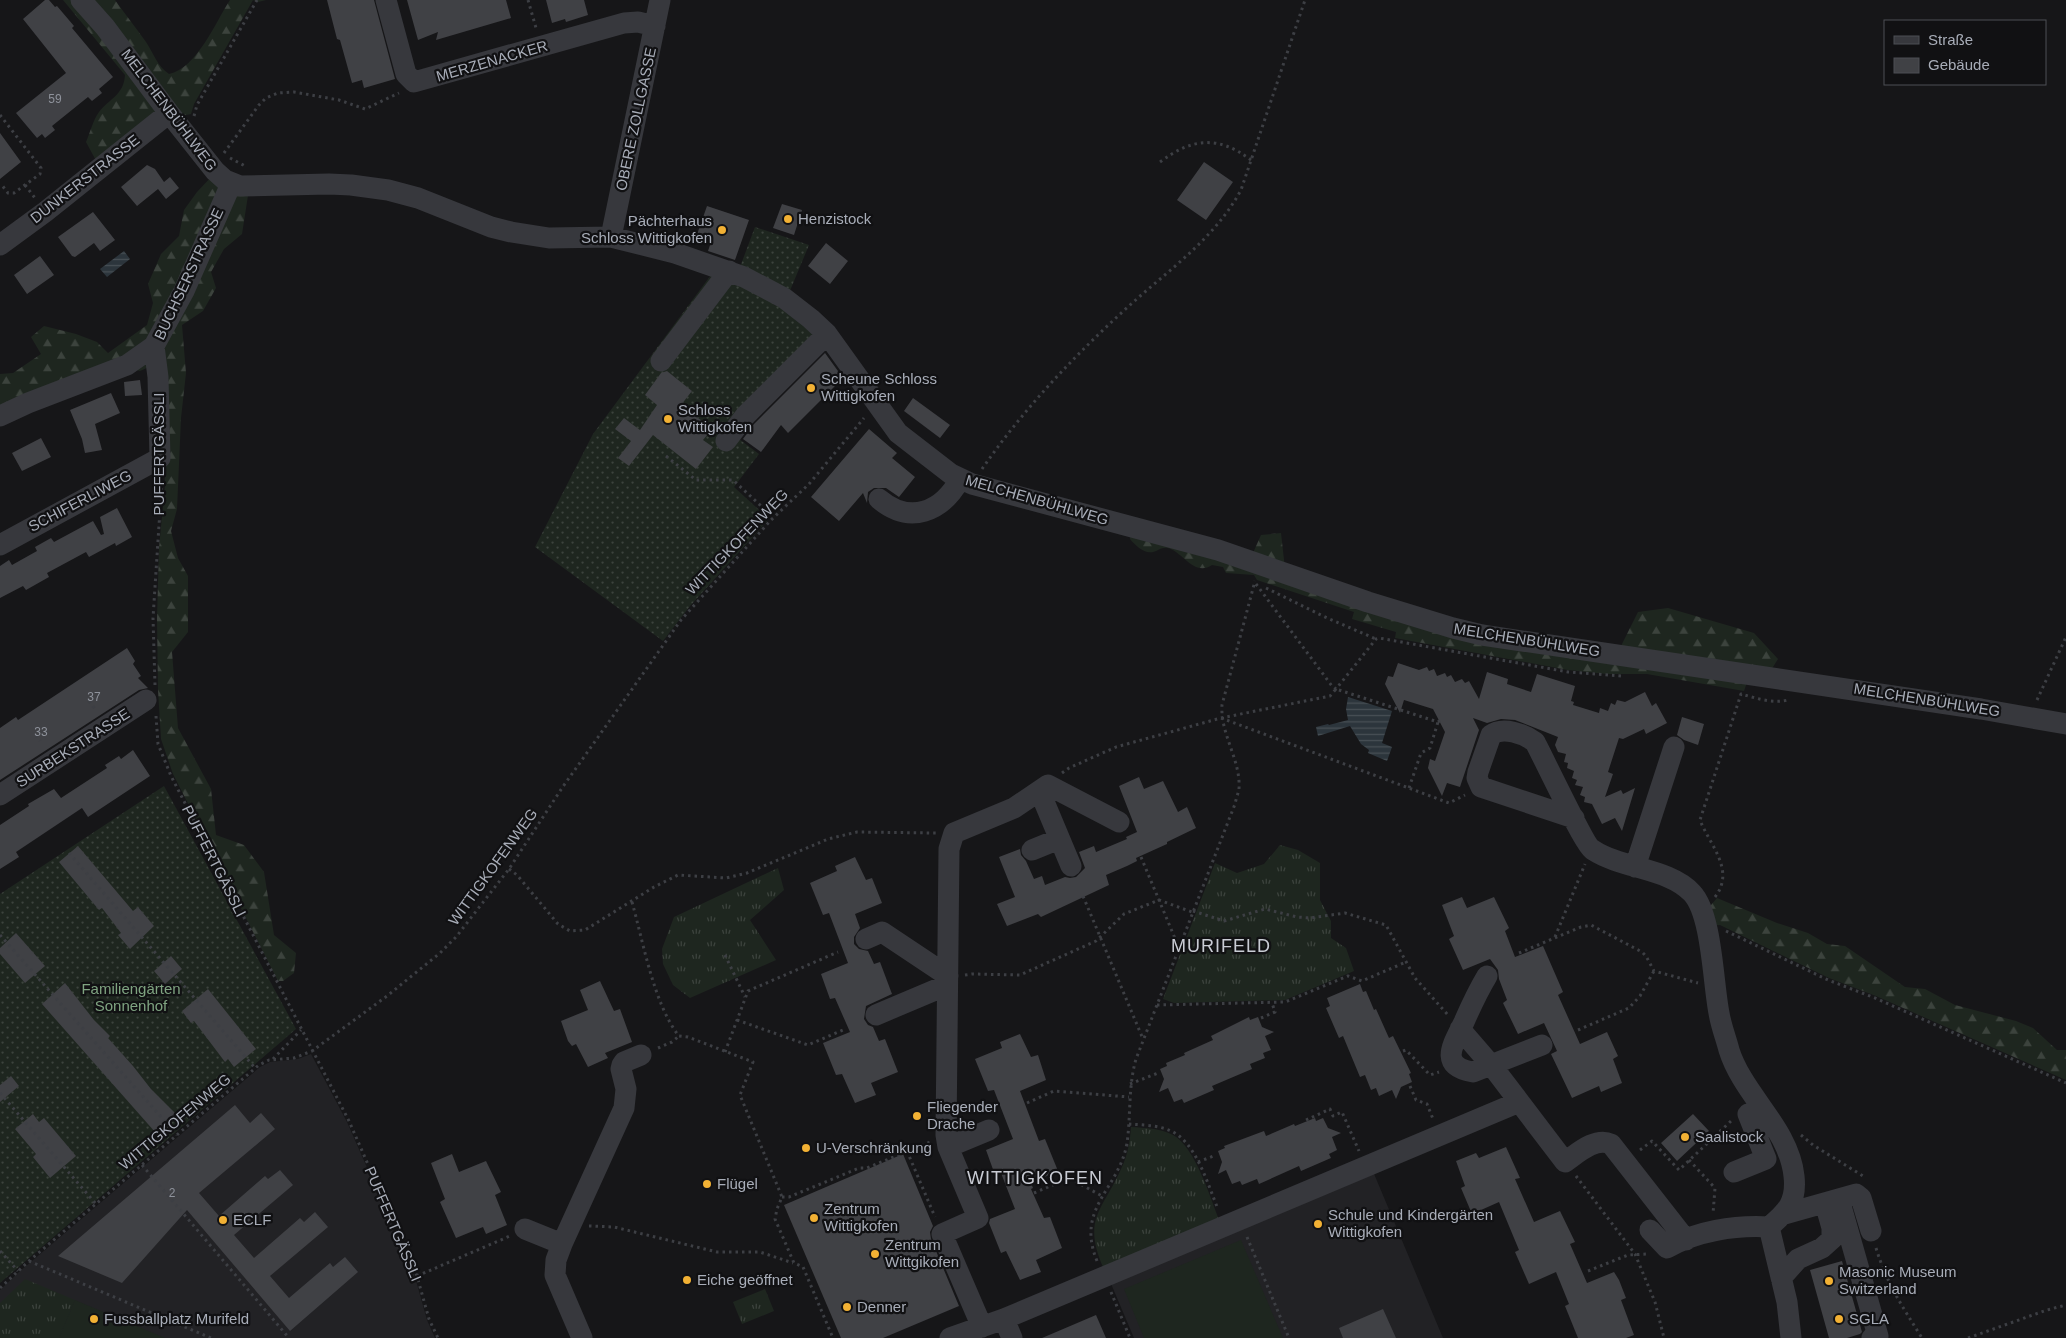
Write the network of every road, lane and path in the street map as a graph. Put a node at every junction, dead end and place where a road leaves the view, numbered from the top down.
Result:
1 (81, 0) edge
2 (257, 0) edge
3 (386, 0) edge
4 (528, 0) edge
5 (660, 0) edge
6 (1305, 0) edge
7 (655, 26) junction
8 (541, 47) junction
9 (414, 82) junction
10 (169, 113) junction
11 (0, 115) edge
12 (194, 122) dead end
13 (224, 154) dead end
14 (1251, 160) junction
15 (1160, 162) dead end
16 (1, 184) dead end
17 (231, 184) junction
18 (611, 237) junction
19 (0, 245) edge
20 (729, 271) junction
21 (827, 334) junction
22 (154, 346) junction
23 (661, 361) dead end
24 (876, 404) junction
25 (0, 416) edge
26 (726, 441) dead end
27 (666, 456) dead end
28 (160, 458) junction
29 (966, 481) junction
30 (879, 499) dead end
31 (774, 517) junction
32 (0, 545) edge
33 (1257, 573) junction
34 (2066, 637) edge
35 (1376, 639) junction
36 (1631, 676) dead end
37 (1799, 681) junction
38 (1336, 689) junction
39 (1732, 691) dead end
40 (1741, 694) junction
41 (152, 699) junction
42 (89, 701) dead end
43 (94, 709) dead end
44 (2029, 716) junction
45 (1221, 718) junction
46 (1442, 719) dead end
47 (1438, 722) junction
48 (2066, 724) edge
49 (36, 735) dead end
50 (40, 741) dead end
51 (1674, 747) dead end
52 (1479, 783) junction
53 (1044, 788) junction
54 (1409, 788) junction
55 (0, 795) edge
56 (1574, 818) junction
57 (1119, 822) dead end
58 (954, 833) junction
59 (1060, 839) junction
60 (1590, 849) junction
61 (1032, 850) dead end
62 (69, 853) dead end
63 (1141, 857) dead end
64 (1071, 866) dead end
65 (1635, 867) junction
66 (509, 869) junction
67 (1083, 896) dead end
68 (1709, 896) dead end
69 (1159, 900) junction
70 (632, 902) junction
71 (1193, 912) junction
72 (1707, 929) junction
73 (0, 935) edge
74 (1100, 937) junction
75 (866, 938) dead end
76 (1555, 938) junction
77 (1179, 948) junction
78 (838, 952) dead end
79 (1520, 953) dead end
80 (725, 955) dead end
81 (1406, 962) junction
82 (1654, 971) junction
83 (1488, 976) dead end
84 (948, 980) junction
85 (1715, 988) junction
86 (745, 997) junction
87 (1272, 1003) junction
88 (1157, 1005) junction
89 (876, 1015) dead end
90 (1261, 1018) dead end
91 (737, 1020) junction
92 (1460, 1029) junction
93 (301, 1030) junction
94 (843, 1030) dead end
95 (1578, 1030) dead end
96 (679, 1036) junction
97 (1143, 1039) junction
98 (1542, 1045) dead end
99 (312, 1051) junction
100 (1403, 1051) dead end
101 (725, 1052) junction
102 (641, 1054) joint
103 (273, 1059) junction
104 (1456, 1065) junction
105 (1492, 1066) junction
106 (255, 1068) junction
107 (1158, 1073) dead end
108 (2066, 1083) edge
109 (1130, 1084) junction
110 (1410, 1086) dead end
111 (0, 1093) edge
112 (1129, 1097) junction
113 (1519, 1102) junction
114 (1027, 1103) dead end
115 (1747, 1114) junction
116 (1306, 1120) dead end
117 (1129, 1124) junction
118 (989, 1130) dead end
119 (1799, 1133) dead end
120 (177, 1135) junction
121 (1440, 1136) junction
122 (947, 1141) junction
123 (1591, 1145) junction
124 (907, 1151) junction
125 (1216, 1155) dead end
126 (1632, 1157) junction
127 (1689, 1160) junction
128 (1198, 1162) junction
129 (1565, 1162) junction
130 (142, 1165) junction
131 (1366, 1167) junction
132 (1734, 1172) dead end
133 (1871, 1180) dead end
134 (1034, 1193) dead end
135 (1102, 1196) junction
136 (782, 1197) junction
137 (1832, 1201) junction
138 (96, 1204) junction
139 (1713, 1216) dead end
140 (1777, 1220) junction
141 (1233, 1223) junction
142 (572, 1224) junction
143 (525, 1230) joint
144 (1650, 1230) dead end
145 (1871, 1231) joint
146 (942, 1234) junction
147 (1690, 1238) junction
148 (562, 1244) junction
149 (0, 1251) edge
150 (1635, 1254) junction
151 (29, 1261) junction
152 (794, 1263) junction
153 (18, 1271) junction
154 (1588, 1271) dead end
155 (417, 1276) junction
156 (1104, 1277) junction
157 (1782, 1278) junction
158 (0, 1288) edge
159 (2066, 1305) edge
160 (982, 1327) junction
161 (1008, 1329) edge
162 (955, 1337) edge
163 (212, 1338) edge
164 (289, 1338) edge
165 (438, 1338) edge
166 (582, 1338) edge
167 (833, 1338) edge
168 (1130, 1338) edge
169 (1290, 1338) edge
170 (1664, 1338) edge
171 (1791, 1338) edge
172 (1872, 1338) edge
173 (1922, 1338) edge
174 (1968, 1338) edge

1 - 10 street, MELCHENBÜHLWEG
2 - 12 path
3 - 9 street
4 - 8 path
5 - 7 street, OBERE ZOLLGASSE
6 - 14 path
7 - 8 street, MERZENACKER
7 - 18 street, OBERE ZOLLGASSE
8 - 9 street, MERZENACKER
9 - 13 path
10 - 17 street, MELCHENBÜHLWEG
10 - 19 street, DUNKERSTRASSE
11 - 16 path
14 - 15 path
14 - 29 path
17 - 18 street, MELCHENBÜHLWEG
17 - 22 street, BUCHSERSTRASSE
18 - 20 street, MELCHENBÜHLWEG
20 - 21 street, MELCHENBÜHLWEG
20 - 23 street
21 - 24 street, MELCHENBÜHLWEG
21 - 26 street
22 - 25 street, BUCHSERSTRASSE
22 - 28 street, PUFFERTGÄSSLI
24 - 29 street, MELCHENBÜHLWEG
24 - 31 path, WITTIGKOFENWEG
27 - 31 path
28 - 32 street, SCHIFERLIWEG
28 - 41 path, PUFFERTGÄSSLI
29 - 30 street
29 - 33 street, MELCHENBÜHLWEG
31 - 66 path, WITTIGKOFENWEG
33 - 35 path
33 - 37 street, MELCHENBÜHLWEG
33 - 38 path
33 - 45 path
34 - 44 path
35 - 36 path
35 - 38 path
37 - 40 path
37 - 44 street, MELCHENBÜHLWEG
38 - 45 path
38 - 47 path
39 - 40 path
40 - 68 path
41 - 55 street, SURBEKSTRASSE
41 - 93 path, PUFFERTGÄSSLI
42 - 43 path
44 - 48 street, MELCHENBÜHLWEG
45 - 53 path
45 - 54 path
45 - 71 path
46 - 47 path
47 - 54 path
49 - 50 path
51 - 65 street
52 - 54 path
52 - 56 street
52 - 56 street
53 - 57 street
53 - 58 street
53 - 59 street
56 - 60 street
58 - 70 path
58 - 84 street
59 - 61 street
59 - 64 street
60 - 65 street
60 - 76 path
62 - 106 path
63 - 69 path
65 - 72 street
66 - 70 path
66 - 99 path, WITTIGKOFENWEG
67 - 74 path
69 - 71 path
69 - 74 path
69 - 77 path
70 - 96 path
71 - 77 path
71 - 81 path
72 - 85 street
72 - 108 path
73 - 120 path
74 - 84 path
74 - 97 path
75 - 84 street
76 - 79 path
76 - 82 path
77 - 88 path
78 - 86 path
80 - 86 path
81 - 87 path
81 - 92 path
82 - 85 path
82 - 95 path
83 - 92 street
84 - 89 street
84 - 122 street
85 - 115 street
86 - 91 path
87 - 88 path
87 - 90 path
88 - 97 path
91 - 94 path
91 - 101 path
92 - 104 street
92 - 105 street
93 - 99 path, PUFFERTGÄSSLI
93 - 103 path
96 - 101 path
96 - 102 path
97 - 109 path
98 - 105 street
99 - 103 path, WITTIGKOFENWEG
99 - 155 path, PUFFERTGÄSSLI
100 - 104 path
101 - 136 path
102 - 142 street
103 - 106 path, WITTIGKOFENWEG
104 - 105 street
105 - 113 street
106 - 120 path, WITTIGKOFENWEG
107 - 109 path
109 - 112 path
110 - 121 path
111 - 138 path
112 - 114 path
112 - 117 path
113 - 121 street
113 - 129 street
115 - 127 path
115 - 132 street
115 - 140 street
116 - 131 path
117 - 128 path
117 - 135 path
118 - 122 street
119 - 133 path
120 - 130 path, WITTIGKOFENWEG
121 - 131 street
122 - 124 path
122 - 146 street
123 - 126 street
123 - 129 street
123 - 147 street
124 - 136 path
124 - 146 path
125 - 128 path
126 - 127 path
126 - 147 street
127 - 139 path
128 - 141 path
129 - 150 path
130 - 138 path, WITTIGKOFENWEG
130 - 164 path
131 - 141 street
134 - 135 path
135 - 156 path
136 - 152 path
137 - 140 street
137 - 145 street
137 - 157 street
137 - 172 street
138 - 151 path, WITTIGKOFENWEG
140 - 147 street
140 - 157 street
141 - 156 street
141 - 169 path
142 - 148 street
142 - 152 path
143 - 148 street
143 - 155 path
144 - 147 street
145 - 173 path
146 - 160 street
148 - 166 street
149 - 153 path
150 - 154 path
150 - 170 path
151 - 153 path, WITTIGKOFENWEG
151 - 163 path
152 - 167 path
153 - 158 path, WITTIGKOFENWEG
155 - 165 path, PUFFERTGÄSSLI
156 - 161 street
156 - 168 path
157 - 171 street
159 - 174 path
160 - 161 street
160 - 162 street

